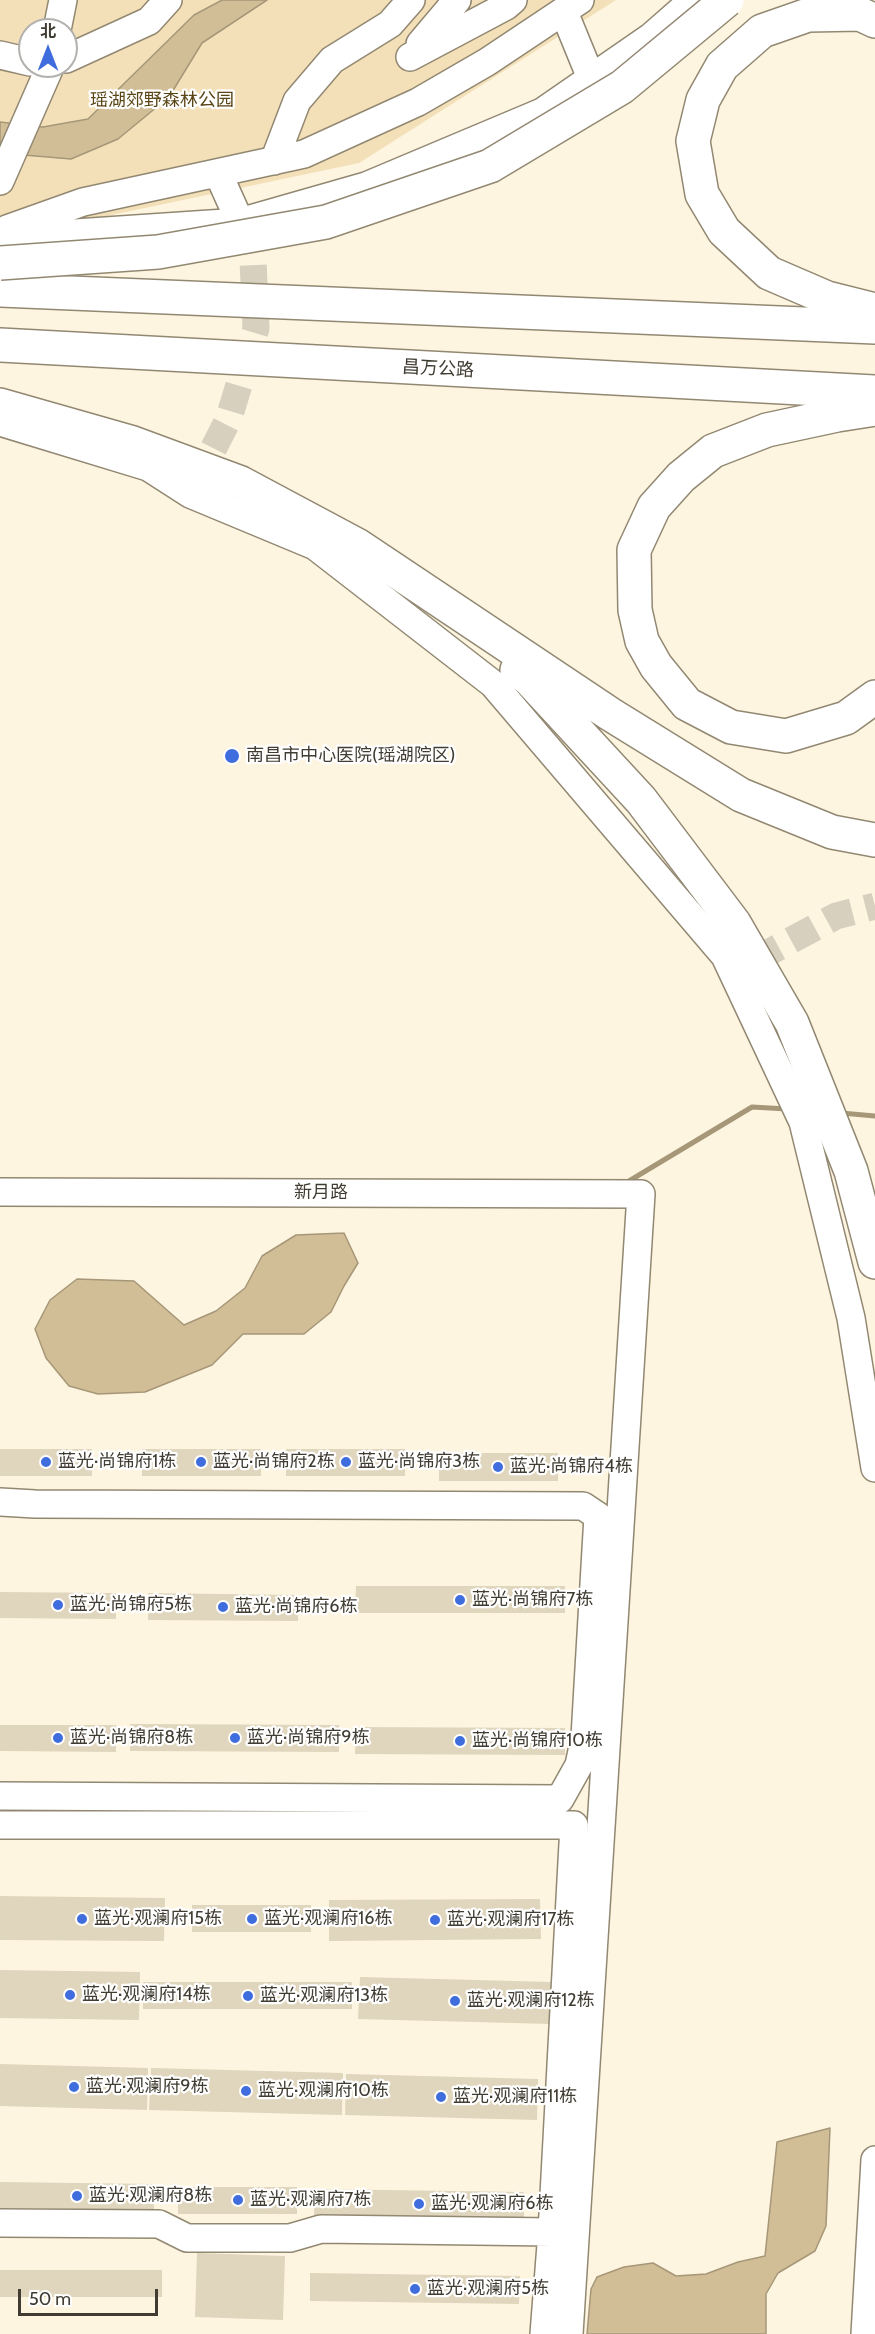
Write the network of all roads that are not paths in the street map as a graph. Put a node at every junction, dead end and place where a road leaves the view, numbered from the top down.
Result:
1 (63, 0) edge
2 (168, 0) edge
3 (411, 0) edge
4 (457, 0) edge
5 (513, 0) edge
6 (693, 0) edge
7 (727, 0) edge
8 (572, 6) edge
9 (59, 18) edge
10 (875, 21) edge
11 (78, 54) edge
12 (0, 56) edge
13 (410, 57) junction
14 (18, 60) edge
15 (45, 78) edge
16 (591, 78) junction
17 (432, 94) junction
18 (274, 160) junction
19 (218, 173) junction
20 (0, 181) edge
21 (240, 222) junction
22 (0, 231) edge
23 (0, 238) edge
24 (0, 263) edge
25 (0, 290) edge
26 (875, 310) edge
27 (875, 327) edge
28 (0, 345) edge
29 (875, 392) edge
30 (0, 405) edge
31 (875, 409) edge
32 (0, 422) edge
33 (357, 545) junction
34 (875, 697) edge
35 (875, 840) edge
36 (740, 958) junction
37 (0, 1192) edge
38 (875, 1262) edge
39 (875, 1468) edge
40 (0, 1502) edge
41 (0, 1796) edge
42 (0, 1825) edge
43 (875, 2160) edge
44 (0, 2223) edge
45 (552, 2232) junction
46 (544, 2334) edge
47 (569, 2334) edge
48 (866, 2334) edge

1 - 9 street
2 - 11 street
3 - 18 street
4 - 13 street
5 - 13 street
6 - 16 street
7 - 24 main road, bridge
8 - 16 street
8 - 17 street
10 - 26 main road
12 - 14 street
13 - 17 street
15 - 20 street
16 - 21 street
17 - 18 street
18 - 19 street
19 - 21 street
19 - 22 street
21 - 23 street
25 - 27 main road
28 - 29 main road, 昌万公路
30 - 33 main road
31 - 34 main road
32 - 36 street
33 - 35 main road
33 - 36 main road
36 - 38 main road
36 - 39 street
37 - 47 street, 新月路
40 - 41 street
42 - 45 street
43 - 48 street
44 - 45 street
45 - 46 street

